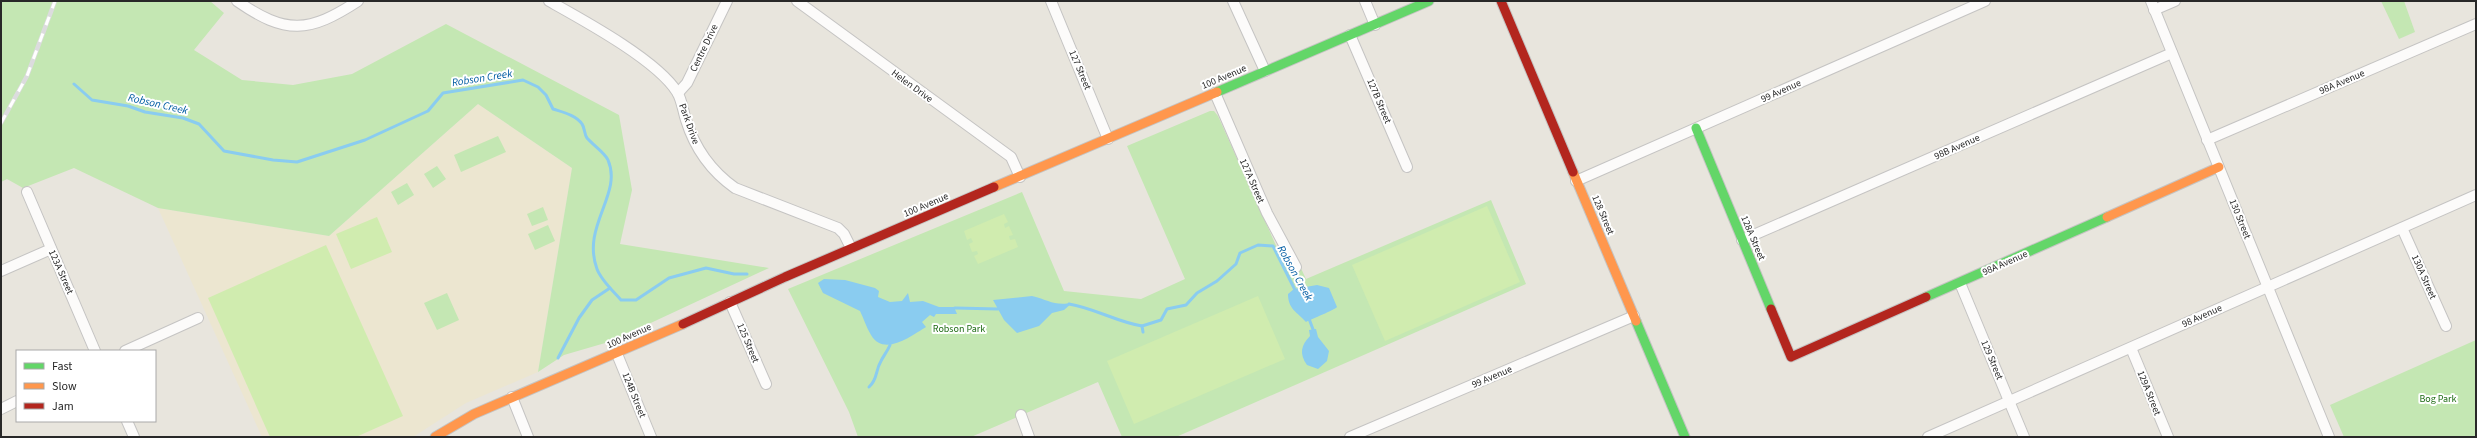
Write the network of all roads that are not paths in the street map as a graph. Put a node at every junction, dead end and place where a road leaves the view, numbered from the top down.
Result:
1 (236, 1) edge
2 (358, 1) edge
3 (549, 1) edge
4 (727, 1) edge
5 (797, 1) edge
6 (1051, 1) edge
7 (1233, 1) edge
8 (1365, 1) edge
9 (1429, 1) edge
10 (1501, 1) edge
11 (1985, 1) edge
12 (2175, 1) edge
13 (2152, 6) edge
14 (1375, 24) junction
15 (2476, 24) edge
16 (1350, 35) junction
17 (2172, 53) junction
18 (1265, 71) junction
19 (678, 93) junction
20 (1215, 93) junction
21 (1696, 128) junction
22 (1108, 139) junction
23 (2207, 140) junction
24 (1407, 167) dead end
25 (2219, 168) junction
26 (1020, 176) junction
27 (1576, 180) junction
28 (27, 192) dead end
29 (2476, 195) edge
30 (2402, 228) junction
31 (1742, 240) junction
32 (851, 248) junction
33 (50, 249) junction
34 (1296, 267) dead end
35 (1, 271) edge
36 (1960, 282) junction
37 (2268, 287) junction
38 (730, 302) junction
39 (1634, 316) junction
40 (198, 318) dead end
41 (2446, 326) dead end
42 (2131, 348) junction
43 (95, 350) edge
44 (127, 350) edge
45 (617, 354) junction
46 (1791, 357) joint
47 (766, 384) dead end
48 (512, 397) junction
49 (16, 401) edge
50 (2010, 402) junction
51 (1, 408) edge
52 (1021, 415) dead end
53 (127, 422) edge
54 (134, 437) edge
55 (435, 437) edge
56 (528, 437) edge
57 (651, 437) edge
58 (1029, 437) edge
59 (1350, 437) edge
60 (1685, 437) edge
61 (1928, 437) edge
62 (2024, 437) edge
63 (2168, 437) edge
64 (2329, 437) edge

1 - 2 street
3 - 19 street, Park Drive
4 - 19 street, Centre Drive
5 - 26 street, Helen Drive
6 - 22 street, 127 Street
7 - 18 street
8 - 14 street
9 - 14 street, 100 Avenue
10 - 27 street, 128 Street
11 - 21 street, 99 Avenue
12 - 13 street
13 - 17 street, 130 Street
14 - 16 street, 100 Avenue
15 - 23 street, 98A Avenue
16 - 18 street, 100 Avenue
16 - 24 street, 127B Street
17 - 23 street, 130 Street
17 - 31 street, 98B Avenue
18 - 20 street, 100 Avenue
19 - 32 street, Park Drive
20 - 22 street, 100 Avenue
20 - 34 street, 127A Street
21 - 27 street, 99 Avenue
21 - 31 street, 128A Street
22 - 26 street, 100 Avenue
23 - 25 street, 130 Street
25 - 36 street, 98A Avenue
25 - 37 street, 130 Street
26 - 32 street, 100 Avenue
27 - 39 street, 128 Street
28 - 33 street, 123A Street
29 - 30 street, 98 Avenue
30 - 37 street, 98 Avenue
30 - 41 street, 130A Street
31 - 46 street, 128A Street
32 - 38 street, 100 Avenue
33 - 35 street
33 - 43 street, 123A Street
36 - 46 street, 98A Avenue
36 - 50 street, 129 Street
37 - 42 street, 98 Avenue
37 - 64 street, 130 Street
38 - 45 street, 100 Avenue
38 - 47 street, 125 Street
39 - 59 street, 99 Avenue
39 - 60 street, 128 Street
40 - 44 street
42 - 50 street, 98 Avenue
42 - 63 street, 129A Street
45 - 48 street, 100 Avenue
45 - 57 street, 124B Street
48 - 55 street, 100 Avenue
48 - 56 street
49 - 51 street
50 - 61 street, 98 Avenue
50 - 62 street, 129 Street
52 - 58 street
53 - 54 street

